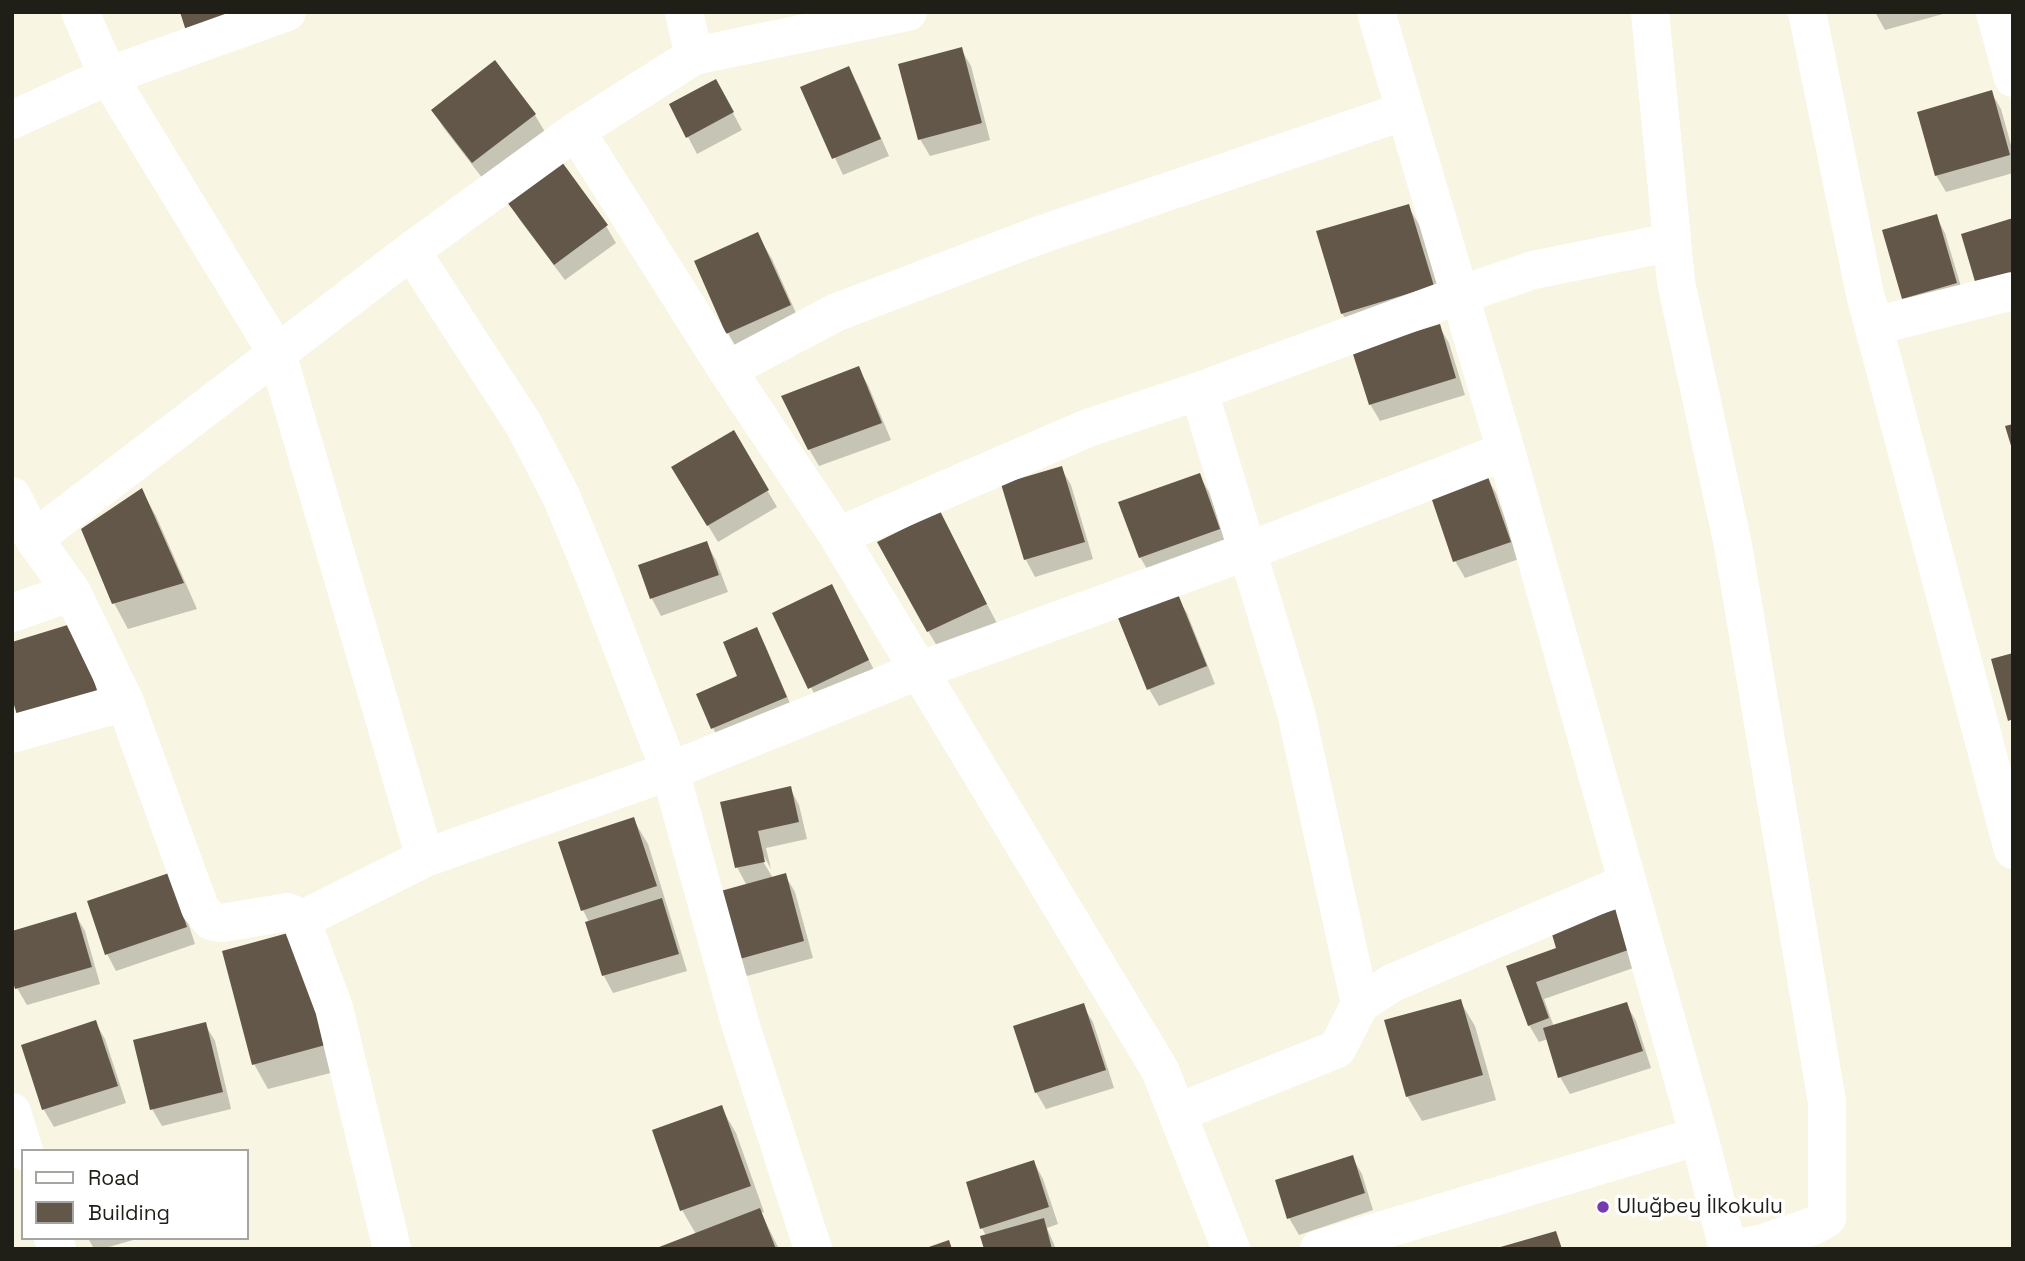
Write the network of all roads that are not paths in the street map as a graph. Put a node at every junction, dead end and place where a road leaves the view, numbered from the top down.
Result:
1 (80, 12) edge
2 (288, 12) edge
3 (684, 12) edge
4 (908, 12) edge
5 (1376, 12) edge
6 (1650, 12) edge
7 (1807, 12) edge
8 (1995, 12) edge
9 (694, 56) junction
10 (108, 76) junction
11 (2013, 78) edge
12 (1405, 111) junction
13 (12, 120) edge
14 (576, 131) junction
15 (1672, 242) junction
16 (411, 251) junction
17 (2013, 291) edge
18 (1460, 295) junction
19 (1874, 326) junction
20 (276, 353) junction
21 (727, 370) junction
22 (1199, 391) junction
23 (1506, 451) junction
24 (12, 496) edge
25 (838, 536) junction
26 (34, 539) junction
27 (1248, 551) junction
28 (72, 592) junction
29 (12, 613) edge
30 (918, 671) junction
31 (125, 702) junction
32 (12, 734) edge
33 (670, 771) junction
34 (2013, 850) edge
35 (425, 858) junction
36 (1627, 883) junction
37 (301, 920) junction
38 (1360, 1004) junction
39 (12, 1112) edge
40 (1177, 1113) junction
41 (1699, 1136) junction
42 (23, 1149) edge
43 (392, 1249) edge
44 (813, 1249) edge
45 (1231, 1249) edge
46 (1319, 1249) edge
47 (1729, 1249) edge

1 - 10 street
2 - 10 street
3 - 9 street
4 - 9 street
5 - 12 street
6 - 15 street
7 - 19 street
8 - 11 street
9 - 14 street
10 - 13 street
10 - 20 street
12 - 18 street
12 - 21 street
14 - 16 street
14 - 21 street
15 - 18 street
15 - 47 street
16 - 20 street
16 - 33 street
17 - 19 street
18 - 22 street
18 - 23 street
19 - 34 street
20 - 26 street
20 - 35 street
21 - 25 street
22 - 25 street
22 - 27 street
23 - 27 street
23 - 36 street
24 - 26 street
25 - 30 street
26 - 28 street
27 - 30 street
27 - 38 street
28 - 29 street
28 - 31 street
30 - 33 street
30 - 40 street
31 - 32 street
31 - 37 street
33 - 35 street
33 - 44 street
35 - 37 street
36 - 38 street
36 - 41 street
37 - 43 street
38 - 40 street
39 - 42 street
40 - 45 street
41 - 46 street
41 - 47 street

